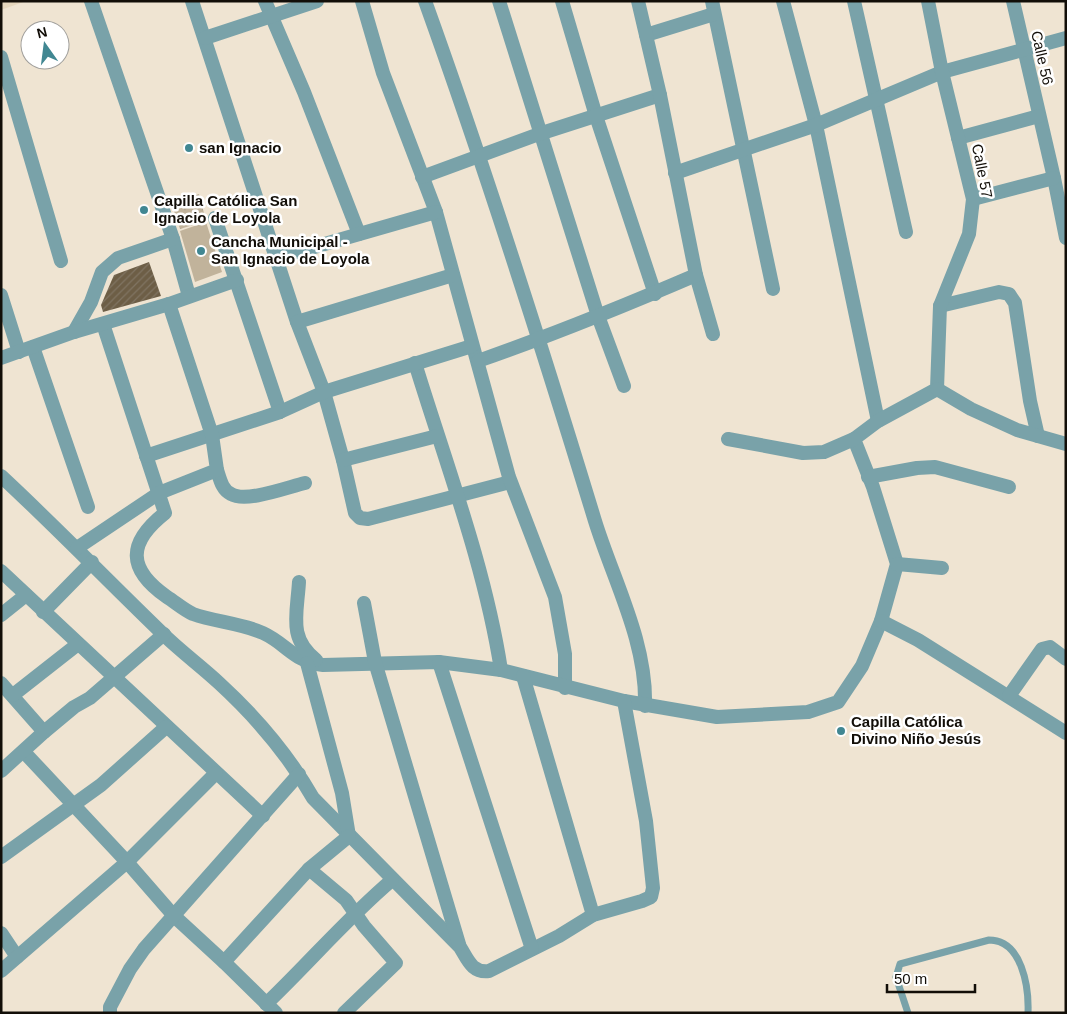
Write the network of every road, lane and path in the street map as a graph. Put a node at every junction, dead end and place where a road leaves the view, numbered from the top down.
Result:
1 (90, 1) edge
2 (192, 1) edge
3 (265, 1) edge
4 (317, 1) edge
5 (362, 1) edge
6 (425, 1) edge
7 (499, 1) edge
8 (562, 1) edge
9 (638, 1) edge
10 (783, 1) edge
11 (854, 1) edge
12 (928, 1) edge
13 (1013, 1) edge
14 (713, 8) edge
15 (270, 17) junction
16 (646, 35) junction
17 (205, 38) junction
18 (1066, 38) edge
19 (1023, 51) junction
20 (1, 57) edge
21 (942, 72) junction
22 (660, 95) junction
23 (876, 98) junction
24 (596, 116) junction
25 (1039, 116) junction
26 (816, 125) junction
27 (539, 134) junction
28 (958, 138) junction
29 (744, 150) junction
30 (481, 156) junction
31 (675, 173) junction
32 (422, 177) junction
33 (1054, 178) junction
34 (973, 199) junction
35 (436, 212) junction
36 (215, 218) dead end
37 (906, 232) dead end
38 (359, 234) junction
39 (1066, 238) edge
40 (173, 239) junction
41 (276, 258) junction
42 (61, 261) dead end
43 (453, 275) junction
44 (696, 275) junction
45 (237, 280) junction
46 (773, 289) dead end
47 (655, 294) junction
48 (1, 295) edge
49 (190, 296) junction
50 (170, 304) junction
51 (940, 306) junction
52 (598, 316) junction
53 (297, 322) junction
54 (103, 324) junction
55 (74, 332) junction
56 (713, 334) dead end
57 (540, 339) junction
58 (472, 346) junction
59 (26, 349) junction
60 (1, 358) edge
61 (478, 360) junction
62 (414, 363) junction
63 (624, 386) dead end
64 (937, 389) junction
65 (324, 392) junction
66 (280, 412) junction
67 (878, 421) junction
68 (212, 435) junction
69 (437, 436) junction
70 (1038, 436) junction
71 (728, 439) dead end
72 (854, 439) junction
73 (1066, 444) edge
74 (146, 456) junction
75 (344, 460) junction
76 (217, 470) junction
77 (1, 476) edge
78 (868, 477) junction
79 (305, 482) dead end
80 (510, 482) junction
81 (1009, 487) dead end
82 (158, 493) junction
83 (456, 498) junction
84 (88, 507) dead end
85 (77, 548) junction
86 (92, 562) junction
87 (897, 564) junction
88 (942, 568) dead end
89 (1, 571) edge
90 (299, 582) dead end
91 (26, 595) junction
92 (364, 603) dead end
93 (43, 612) junction
94 (1, 615) edge
95 (881, 621) junction
96 (164, 634) junction
97 (78, 644) junction
98 (1066, 659) edge
99 (375, 662) junction
100 (440, 662) junction
101 (307, 663) junction
102 (323, 665) junction
103 (500, 670) junction
104 (523, 676) junction
105 (114, 678) junction
106 (1, 683) edge
107 (565, 688) junction
108 (13, 695) junction
109 (1009, 696) junction
110 (624, 702) junction
111 (645, 706) junction
112 (166, 727) junction
113 (44, 732) junction
114 (1066, 733) edge
115 (24, 752) junction
116 (1, 771) edge
117 (216, 773) junction
118 (299, 774) junction
119 (74, 806) junction
120 (262, 816) junction
121 (349, 836) junction
122 (1, 857) edge
123 (127, 862) junction
124 (309, 869) junction
125 (392, 880) junction
126 (355, 911) junction
127 (174, 916) junction
128 (593, 916) junction
129 (1, 933) edge
130 (460, 947) junction
131 (532, 949) junction
132 (17, 956) junction
133 (224, 962) junction
134 (1, 971) edge
135 (271, 1008) edge
136 (110, 1013) edge
137 (344, 1013) edge
138 (908, 1013) edge
139 (1028, 1013) edge

1 - 40 street
2 - 17 street
3 - 15 street
4 - 15 street
5 - 32 street
6 - 30 street
7 - 27 street
8 - 24 street
9 - 16 street
10 - 26 street
11 - 23 street
12 - 21 street, Calle 57
13 - 19 street, Calle 56
14 - 16 street
14 - 29 street
15 - 17 street
15 - 38 street
16 - 22 street
17 - 41 street
18 - 19 street
19 - 21 street
19 - 25 street, Calle 56
20 - 42 street
21 - 23 street
21 - 28 street, Calle 57
22 - 24 street
22 - 31 street
23 - 26 street
23 - 37 street
24 - 27 street
24 - 47 street
25 - 28 street
25 - 33 street, Calle 56
26 - 29 street
26 - 67 street
27 - 30 street
27 - 52 street
28 - 34 street, Calle 57
29 - 31 street
29 - 46 street
30 - 32 street
30 - 57 street
31 - 44 street
32 - 35 street
33 - 34 street
33 - 39 street, Calle 56
34 - 51 street, Calle 57
35 - 38 street
35 - 43 street
36 - 45 street
38 - 41 street
40 - 49 street
40 - 55 street
41 - 53 street
43 - 53 street
43 - 58 street
44 - 47 street
44 - 56 street
45 - 49 street
45 - 66 street
47 - 52 street
48 - 59 street
49 - 50 street
50 - 54 street
50 - 68 street
51 - 64 street, Calle 57
51 - 70 street
52 - 57 street
52 - 63 street
53 - 65 street
54 - 55 street
54 - 74 street
55 - 59 street
57 - 61 street
57 - 111 street
58 - 61 street
58 - 62 street
59 - 60 street
59 - 84 street
61 - 80 street
62 - 65 street
62 - 69 street
64 - 67 street
64 - 70 street
65 - 66 street
65 - 75 street
66 - 68 street
67 - 72 street
68 - 74 street
68 - 76 street
69 - 75 street
69 - 83 street
70 - 73 street
71 - 72 street
72 - 78 street
74 - 82 street
75 - 83 street
76 - 79 street
76 - 82 street
77 - 85 street
78 - 81 street
78 - 87 street
80 - 83 street
80 - 107 street
82 - 85 street
82 - 101 street
83 - 103 street
85 - 86 street
86 - 93 street
86 - 96 street
87 - 88 street
87 - 95 street
89 - 91 street
90 - 102 street
91 - 93 street
91 - 94 street
92 - 99 street
93 - 97 street
95 - 109 street
95 - 111 street
96 - 105 street
96 - 118 street
97 - 105 street
97 - 108 street
98 - 109 street
99 - 100 street
99 - 102 street
99 - 130 street
100 - 103 street
100 - 131 street
101 - 102 street
101 - 121 street
103 - 104 street
104 - 107 street
104 - 128 street
105 - 112 street
105 - 113 street
106 - 108 street
107 - 110 street
108 - 113 street
109 - 114 street
110 - 111 street
110 - 128 street
112 - 117 street
112 - 119 street
113 - 115 street
115 - 116 street
115 - 119 street
117 - 120 street
117 - 123 street
118 - 120 street
118 - 121 street
119 - 122 street
119 - 123 street
120 - 127 street
121 - 124 street
121 - 125 street
123 - 127 street
123 - 132 street
124 - 126 street
124 - 133 street
125 - 126 street
125 - 130 street
126 - 135 street
126 - 137 street
127 - 133 street
127 - 136 street
128 - 131 street
129 - 132 street
130 - 131 street
132 - 134 street
133 - 135 street
138 - 139 lane

